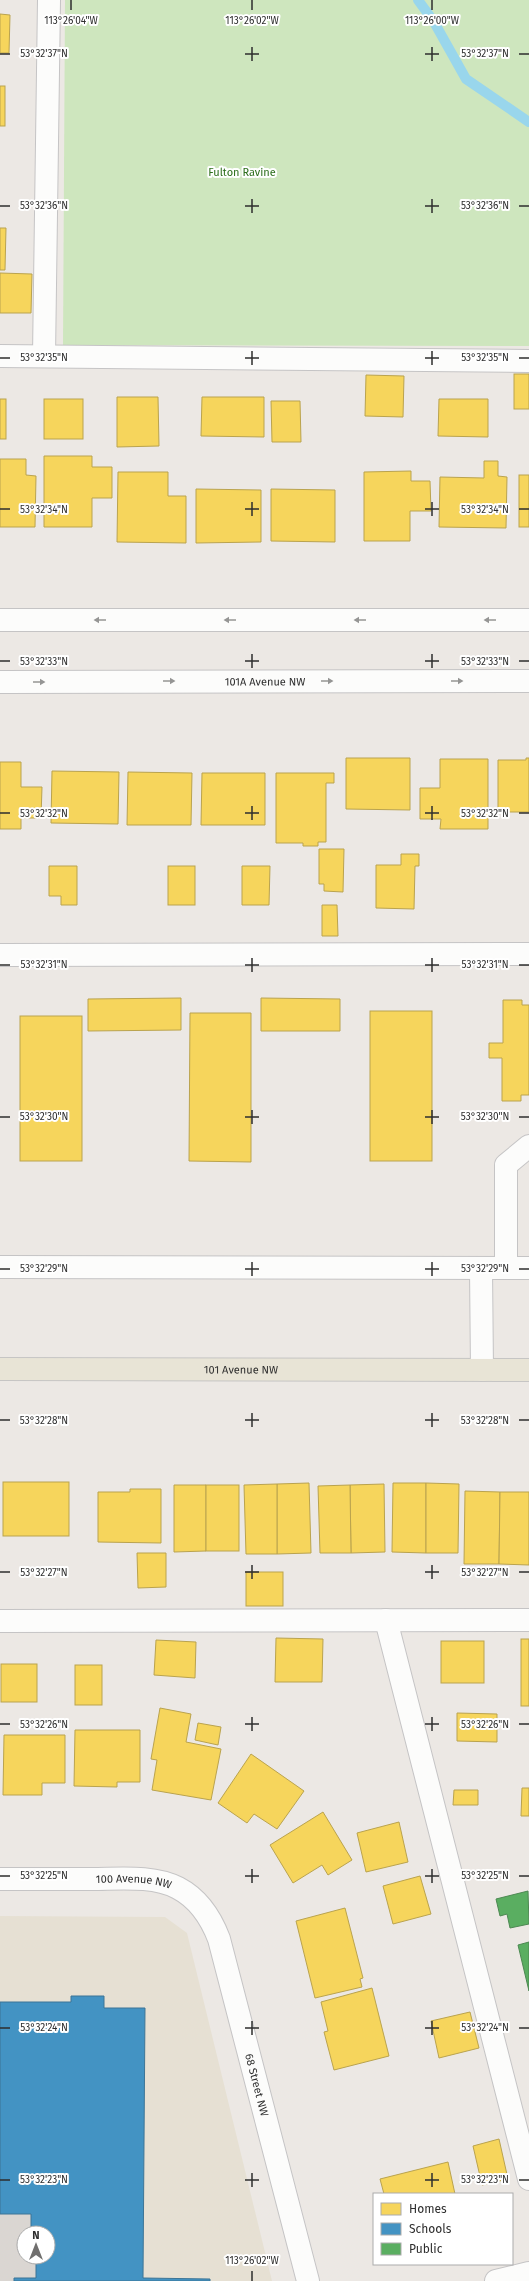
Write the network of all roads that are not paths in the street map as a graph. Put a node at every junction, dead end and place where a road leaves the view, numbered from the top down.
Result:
1 (49, 0) edge
2 (0, 356) edge
3 (44, 356) junction
4 (529, 361) edge
5 (0, 620) edge
6 (529, 620) edge
7 (529, 681) edge
8 (0, 682) edge
9 (529, 954) edge
10 (0, 955) edge
11 (529, 1146) edge
12 (0, 1267) edge
13 (506, 1268) junction
14 (529, 1268) edge
15 (481, 1269) junction
16 (0, 1369) edge
17 (482, 1370) junction
18 (529, 1370) edge
19 (386, 1620) junction
20 (529, 1620) edge
21 (0, 1621) edge
22 (0, 1879) edge
23 (191, 1897) joint
24 (529, 2179) edge
25 (529, 2273) edge
26 (308, 2281) edge
27 (496, 2281) edge

1 - 3 street
2 - 3 street
3 - 4 street
6 -> 5 street
8 -> 7 street, 101A Avenue NW
9 - 10 street
11 - 13 street
12 - 15 street
13 - 14 street
13 - 15 street
15 - 17 street
16 - 17 main road, 101 Avenue NW
17 - 18 main road, 101 Avenue NW
19 - 20 street
19 - 21 street
19 - 24 street
22 - 23 street, 100 Avenue NW
23 - 26 street, 68 Street NW
25 - 27 street

